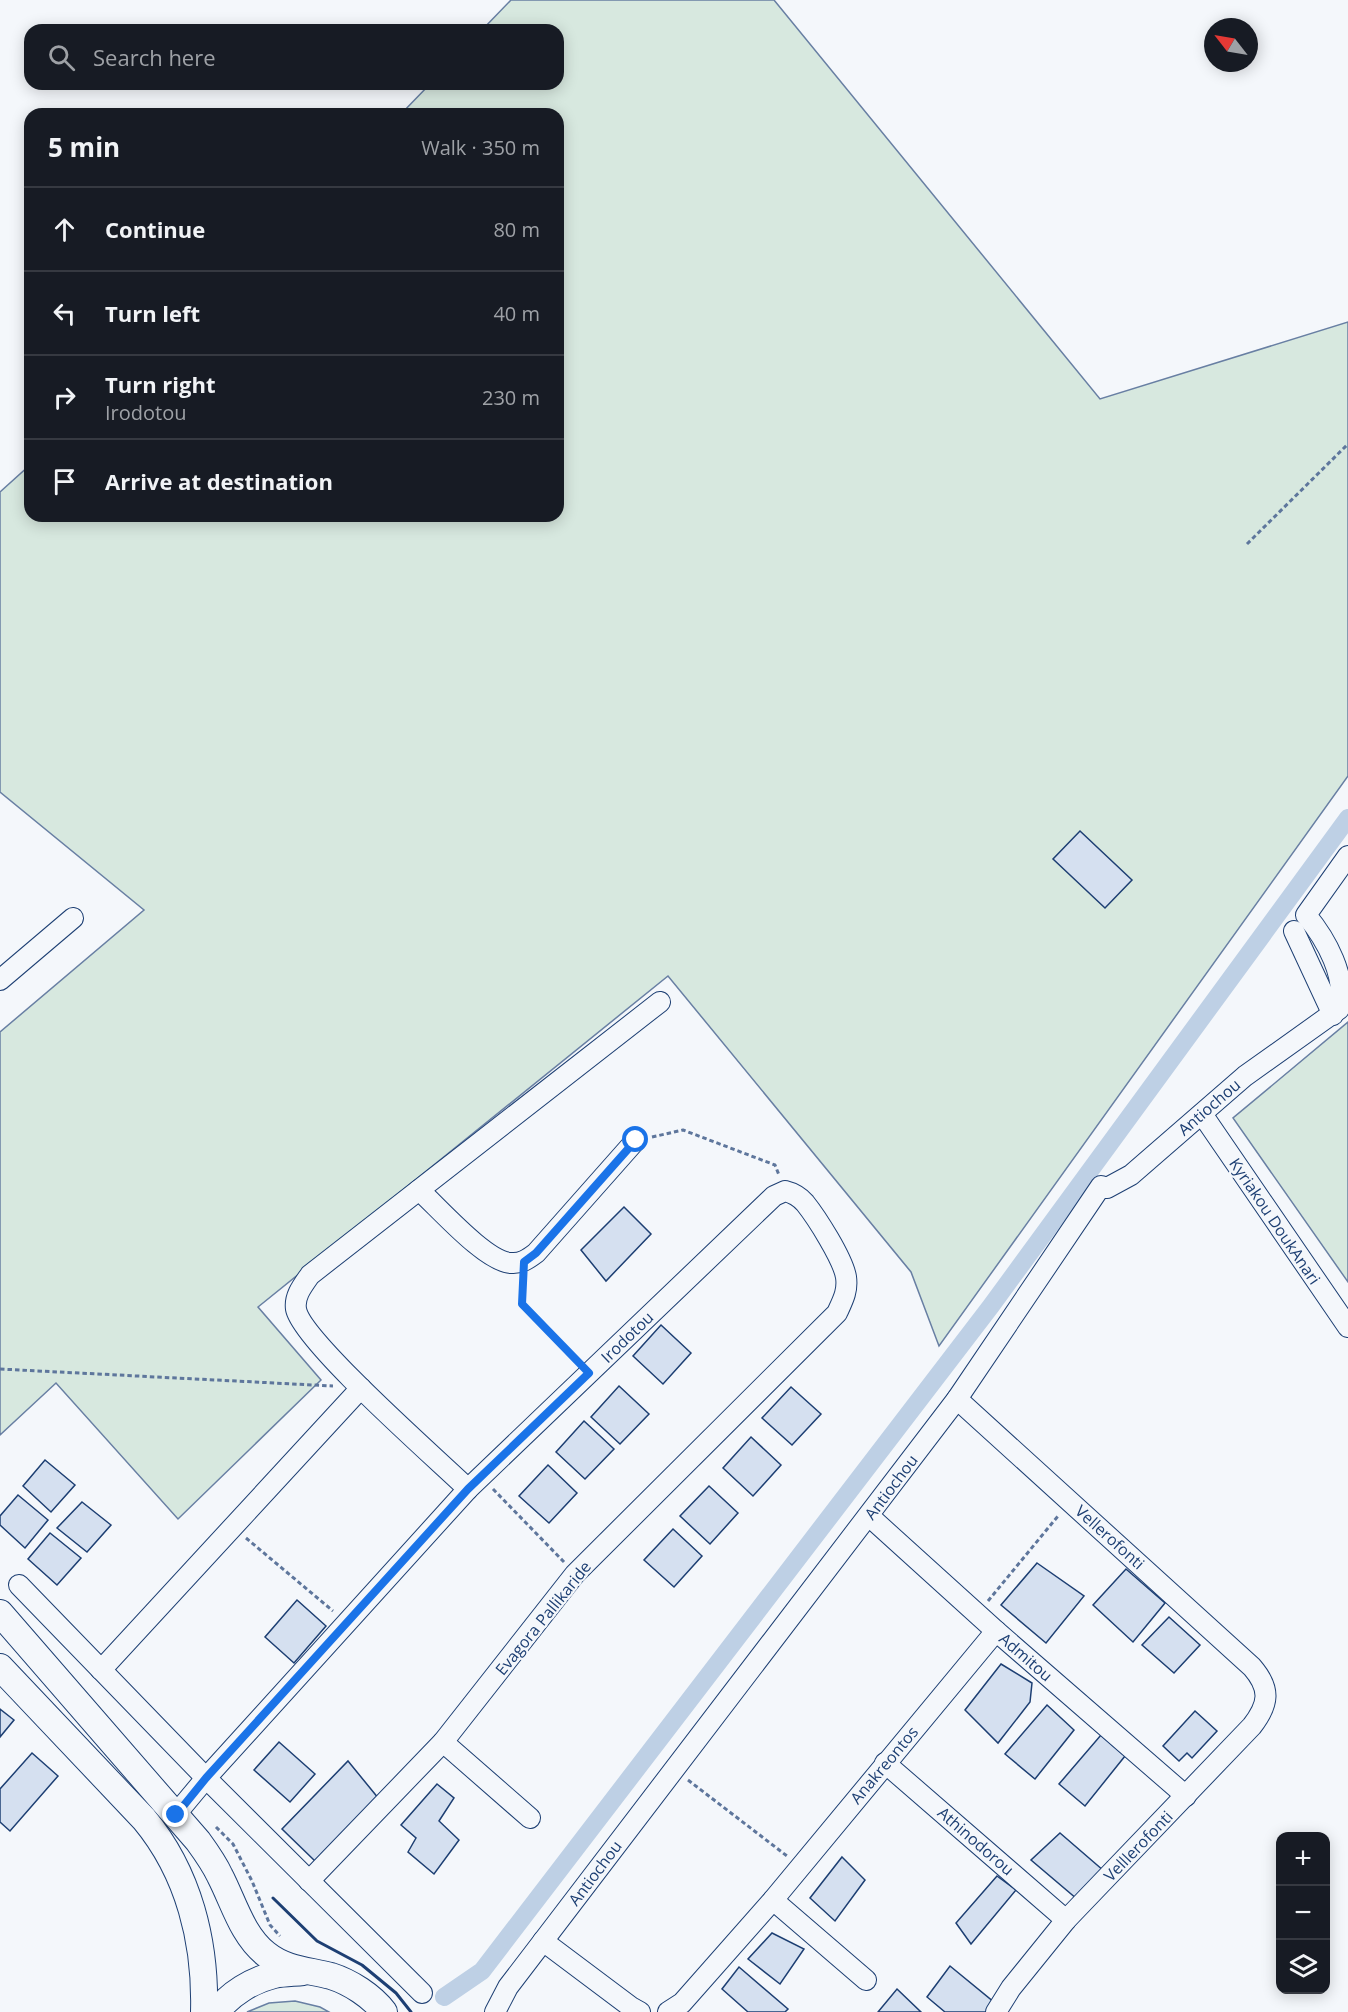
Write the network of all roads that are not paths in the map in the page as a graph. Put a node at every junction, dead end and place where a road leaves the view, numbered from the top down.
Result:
1 (1348, 856) edge
2 (73, 918) dead end
3 (1294, 931) dead end
4 (0, 980) edge
5 (660, 1002) dead end
6 (1333, 1015) junction
7 (1202, 1114) junction
8 (636, 1140) road end
9 (419, 1190) junction
10 (837, 1313) joint
11 (1348, 1328) edge
12 (362, 1388) junction
13 (957, 1399) junction
14 (474, 1483) junction
15 (868, 1516) junction
16 (19, 1585) dead end
17 (0, 1613) edge
18 (996, 1631) junction
19 (0, 1667) edge
20 (101, 1670) junction
21 (1260, 1677) joint
22 (443, 1742) junction
23 (885, 1763) junction
24 (206, 1778) junction
25 (1186, 1796) junction
26 (176, 1815) junction
27 (530, 1818) dead end
28 (309, 1881) junction
29 (773, 1900) junction
30 (1066, 1920) junction
31 (543, 1941) junction
32 (303, 1972) junction
33 (866, 1980) dead end
34 (422, 1993) dead end
35 (204, 2012) edge
36 (217, 2012) edge
37 (384, 2012) edge
38 (495, 2012) edge
39 (640, 2012) edge
40 (668, 2012) edge
41 (996, 2012) edge

1 - 6 street
2 - 4 street
3 - 6 street
5 - 9 street
6 - 7 street, Antiochou
7 - 11 street, Kyriakou DoukAnari
7 - 13 street, Antiochou
8 - 9 street
9 - 12 street
10 - 14 street, Irodotou
10 - 22 street, Evagora Pallikaride
12 - 14 street
12 - 20 street
13 - 15 street, Antiochou
13 - 21 street, Vellerofonti
14 - 24 street, Irodotou
15 - 18 street, Admitou
15 - 31 street, Antiochou
16 - 20 street
17 - 26 main road
18 - 23 street, Anakreontos
18 - 25 street, Admitou
19 - 35 main road
20 - 24 street
21 - 25 street, Velllerofonti
22 - 27 street
22 - 28 street, Evagora Pallikaride
23 - 29 street, Anakreontos
23 - 30 street, Athinodorou
24 - 26 street, Irodotou
24 - 28 street
25 - 30 street, Velllerofonti
26 - 32 main road
28 - 34 street
29 - 33 street
29 - 40 street, Anakreontos
30 - 41 street, Velllerofonti
31 - 38 street, Antiochou
31 - 39 street
32 - 36 main road
32 - 37 main road

